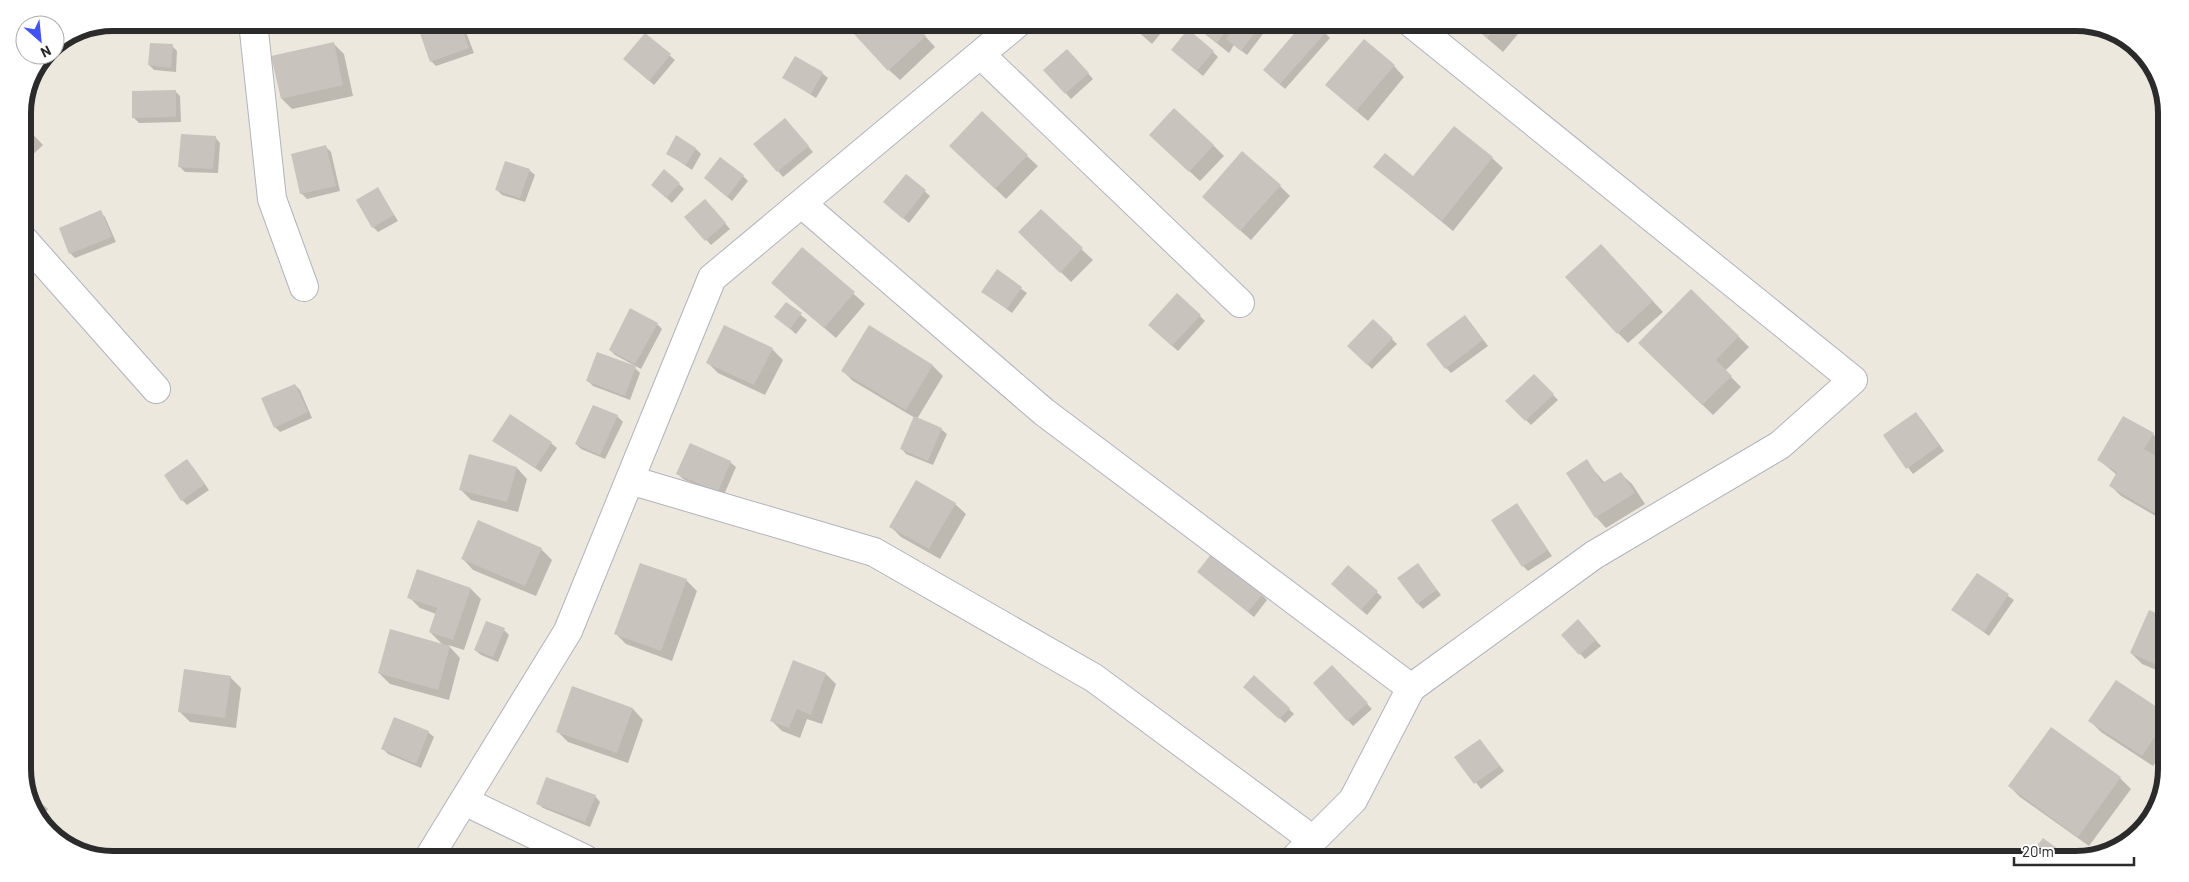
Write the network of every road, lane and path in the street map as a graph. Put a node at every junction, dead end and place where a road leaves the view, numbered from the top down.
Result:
1 (254, 31) edge
2 (1009, 31) edge
3 (1421, 31) edge
4 (981, 55) junction
5 (802, 204) junction
6 (31, 247) edge
7 (304, 287) dead end
8 (1240, 303) dead end
9 (156, 389) dead end
10 (630, 480) junction
11 (1411, 688) junction
12 (464, 801) junction
13 (1313, 840) junction
14 (433, 851) edge
15 (567, 851) edge
16 (1303, 851) edge

1 - 7 street
2 - 4 street
3 - 11 street
4 - 5 street
4 - 8 street
5 - 10 street
5 - 11 street
6 - 9 street
10 - 12 street
10 - 13 street
11 - 13 street
12 - 14 street
12 - 15 street
13 - 16 street

